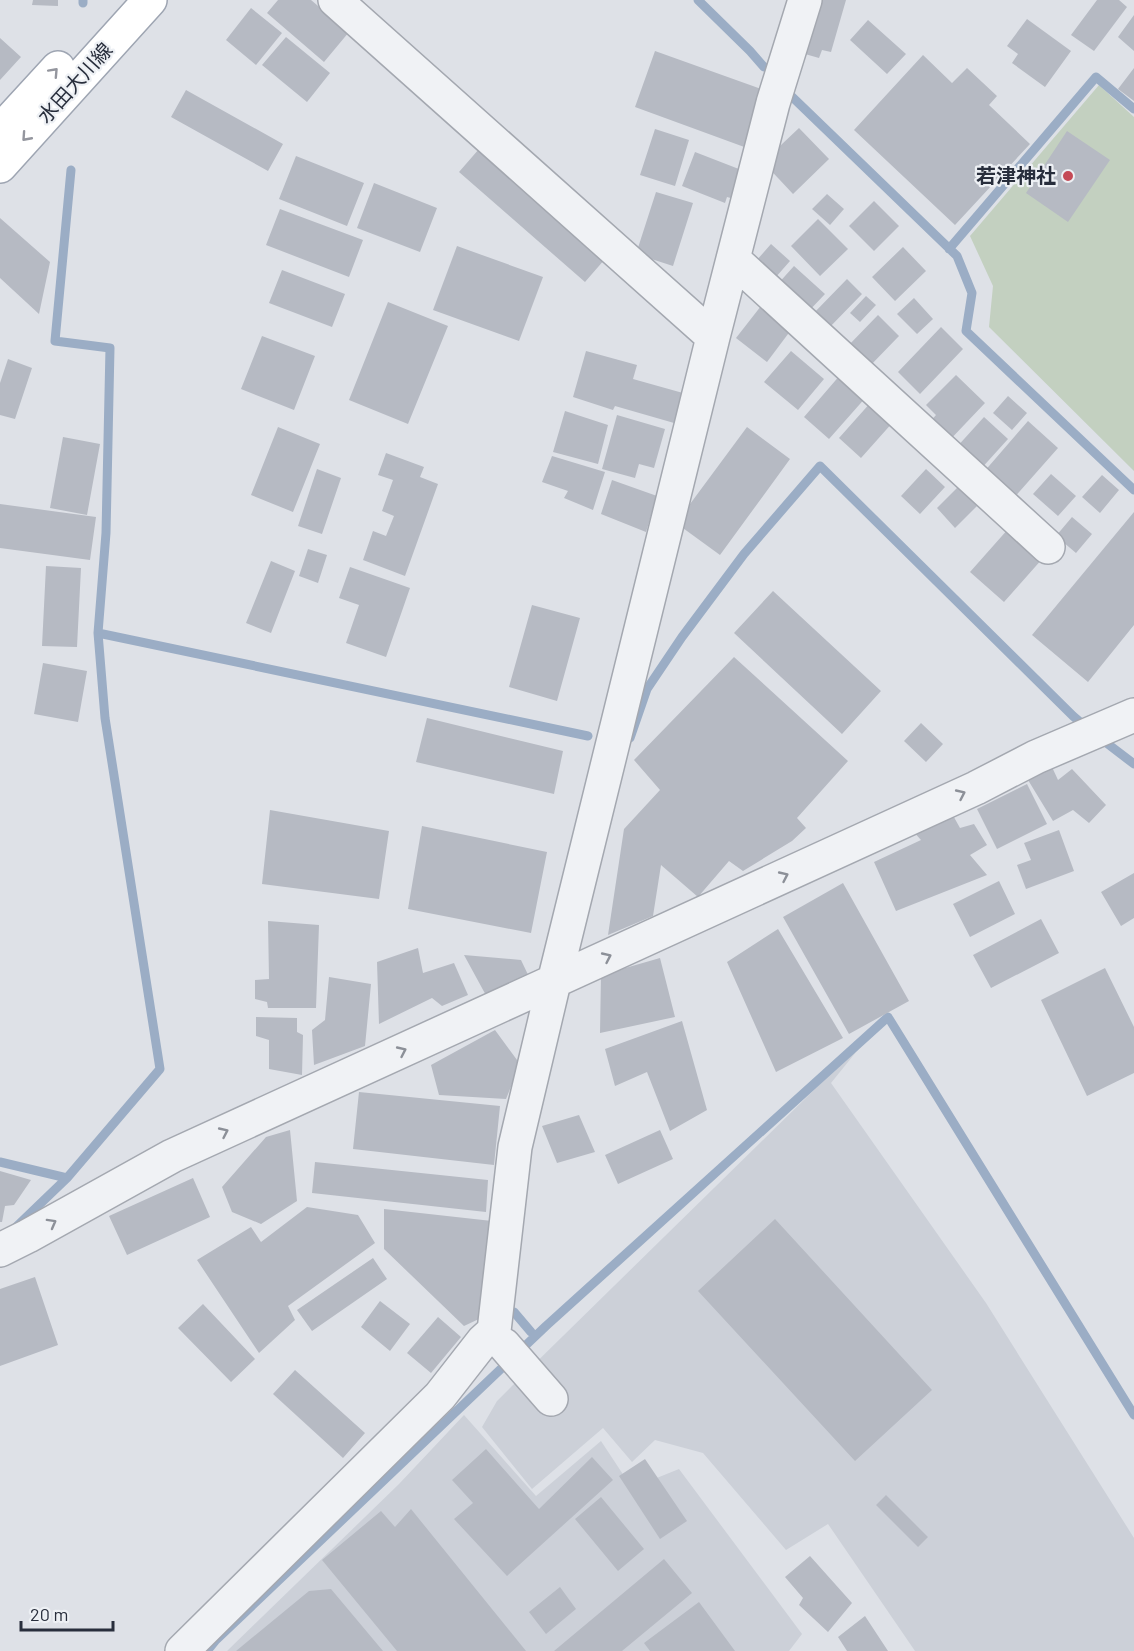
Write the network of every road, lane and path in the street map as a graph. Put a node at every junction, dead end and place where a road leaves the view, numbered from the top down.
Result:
1 (127, 0) edge
2 (150, 0) edge
3 (335, 0) edge
4 (805, 0) edge
5 (0, 131) edge
6 (0, 166) edge
7 (733, 259) junction
8 (713, 337) junction
9 (1048, 547) dead end
10 (1134, 716) edge
11 (554, 982) junction
12 (0, 1250) edge
13 (514, 1357) dead end
14 (551, 1399) dead end
15 (182, 1651) edge

5 -> 1 main road, 水田大川線
2 -> 6 main road, 水田大川線
3 - 8 street
4 - 7 street
7 - 8 street
7 - 9 street
8 - 11 street
11 -> 10 street
12 -> 11 street
11 - 15 street
13 - 14 street

